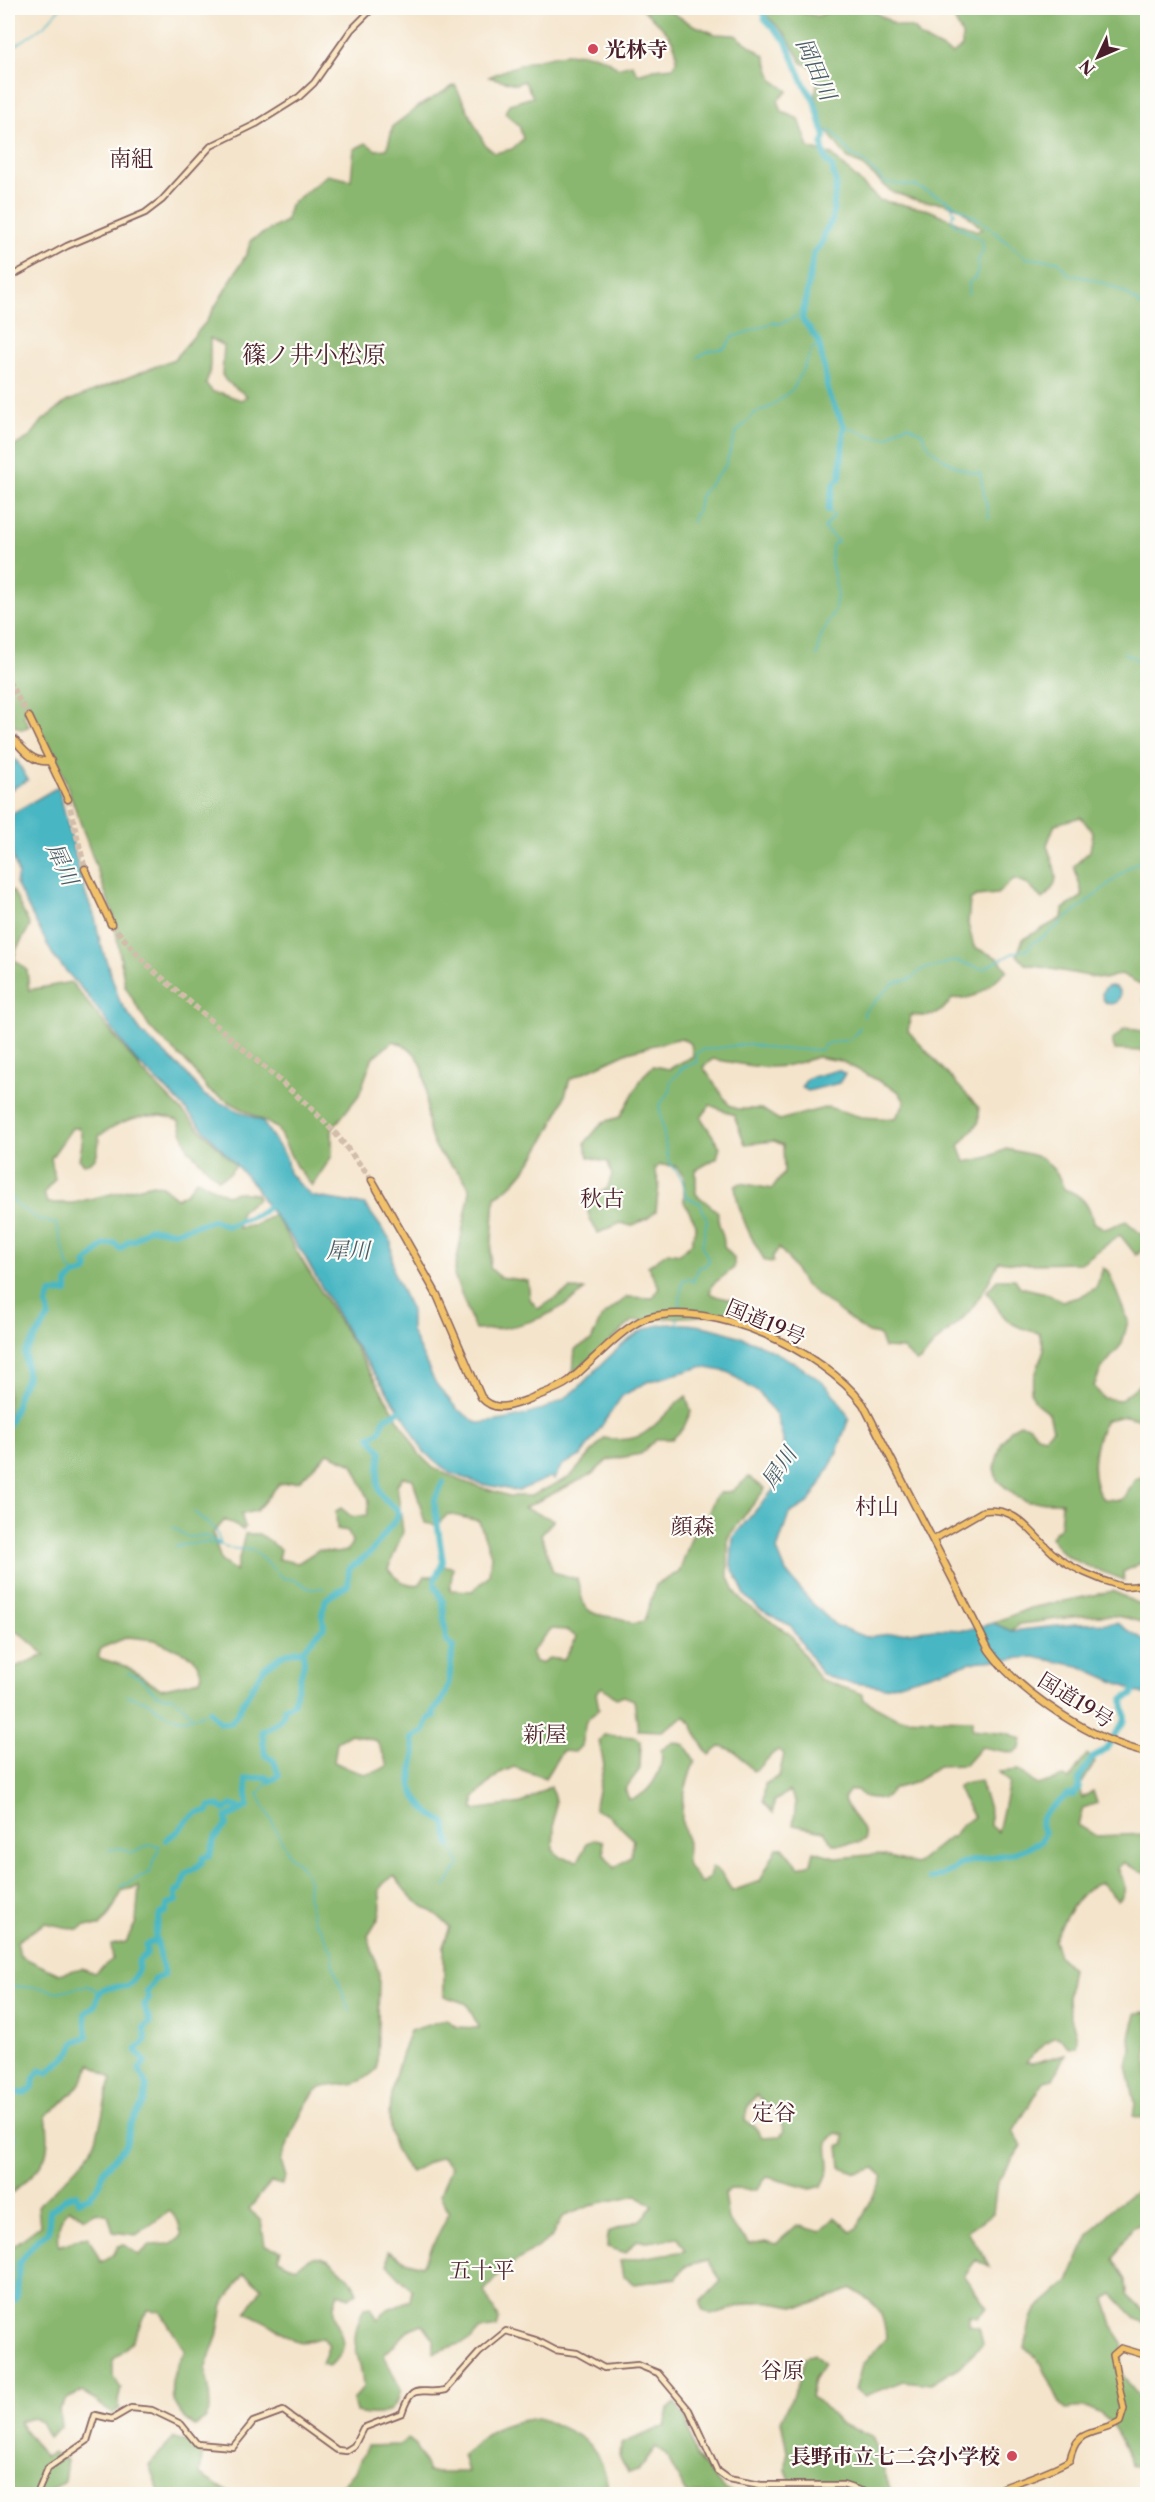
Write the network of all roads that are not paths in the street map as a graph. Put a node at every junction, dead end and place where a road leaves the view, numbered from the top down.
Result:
1 (373, 8) edge
2 (8, 278) edge
3 (28, 717) tunnel mouth
4 (8, 733) edge
5 (51, 761) junction
6 (68, 799) tunnel mouth
7 (85, 869) tunnel mouth
8 (111, 924) tunnel mouth
9 (372, 1180) tunnel mouth
10 (933, 1540) junction
11 (1148, 1584) edge
12 (1148, 1753) edge
13 (1148, 2356) edge
14 (36, 2494) edge
15 (870, 2494) edge
16 (987, 2494) edge

1 - 2 main road
3 - 5 highway
4 - 5 highway
5 - 6 highway
7 - 8 highway
9 - 10 highway, 国道19号
10 - 11 main road
10 - 12 highway, 国道19号
13 - 16 main road
14 - 15 main road

